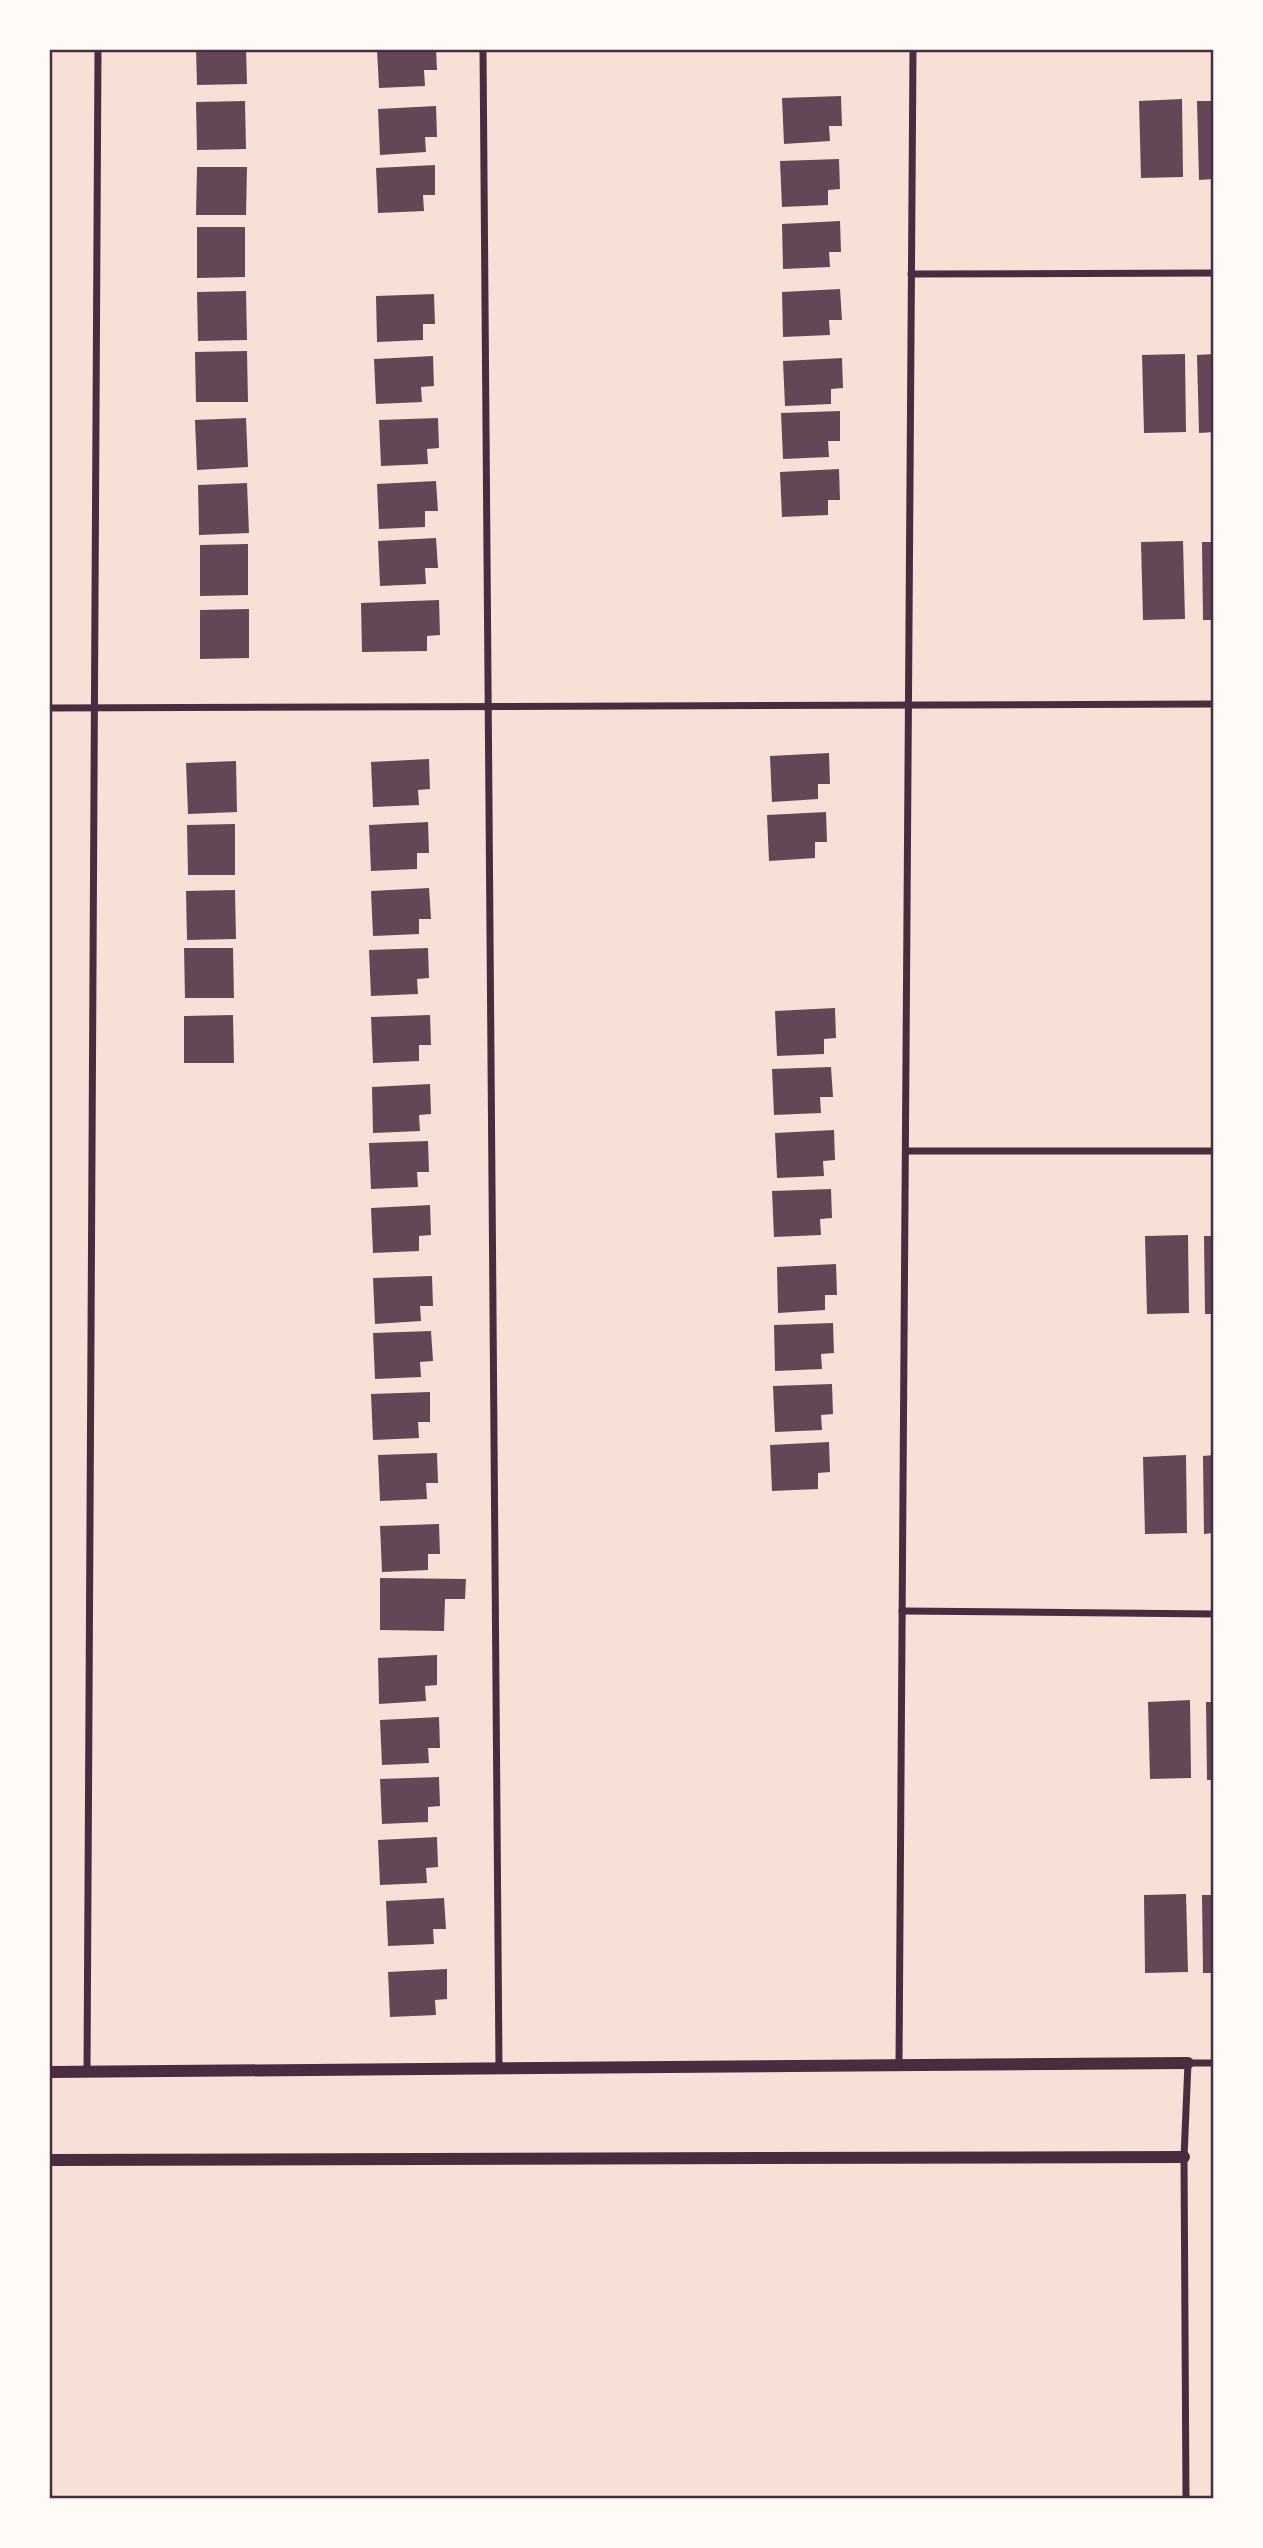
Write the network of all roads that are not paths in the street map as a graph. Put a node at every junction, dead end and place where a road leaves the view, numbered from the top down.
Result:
1 (98, 49) edge
2 (483, 49) edge
3 (913, 49) edge
4 (1214, 273) edge
5 (911, 274) junction
6 (1214, 704) edge
7 (908, 705) junction
8 (488, 706) junction
9 (95, 707) junction
10 (49, 708) edge
11 (906, 1151) junction
12 (1214, 1151) edge
13 (902, 1612) junction
14 (1214, 1614) edge
15 (1188, 2063) junction
16 (1214, 2063) edge
17 (899, 2065) junction
18 (499, 2068) junction
19 (49, 2072) edge
20 (87, 2072) junction
21 (1184, 2157) junction
22 (49, 2160) edge
23 (1186, 2499) edge

1 - 9 street
2 - 8 street
3 - 5 street
4 - 5 street
5 - 7 street
6 - 7 street
7 - 8 street
7 - 11 street
8 - 9 street
8 - 18 street
9 - 10 street
9 - 20 street
11 - 12 street
11 - 13 street
13 - 14 street
13 - 17 street
15 - 16 street
15 - 17 street
15 - 21 street
17 - 18 street
18 - 20 street
19 - 20 street
21 - 22 street
21 - 23 street

